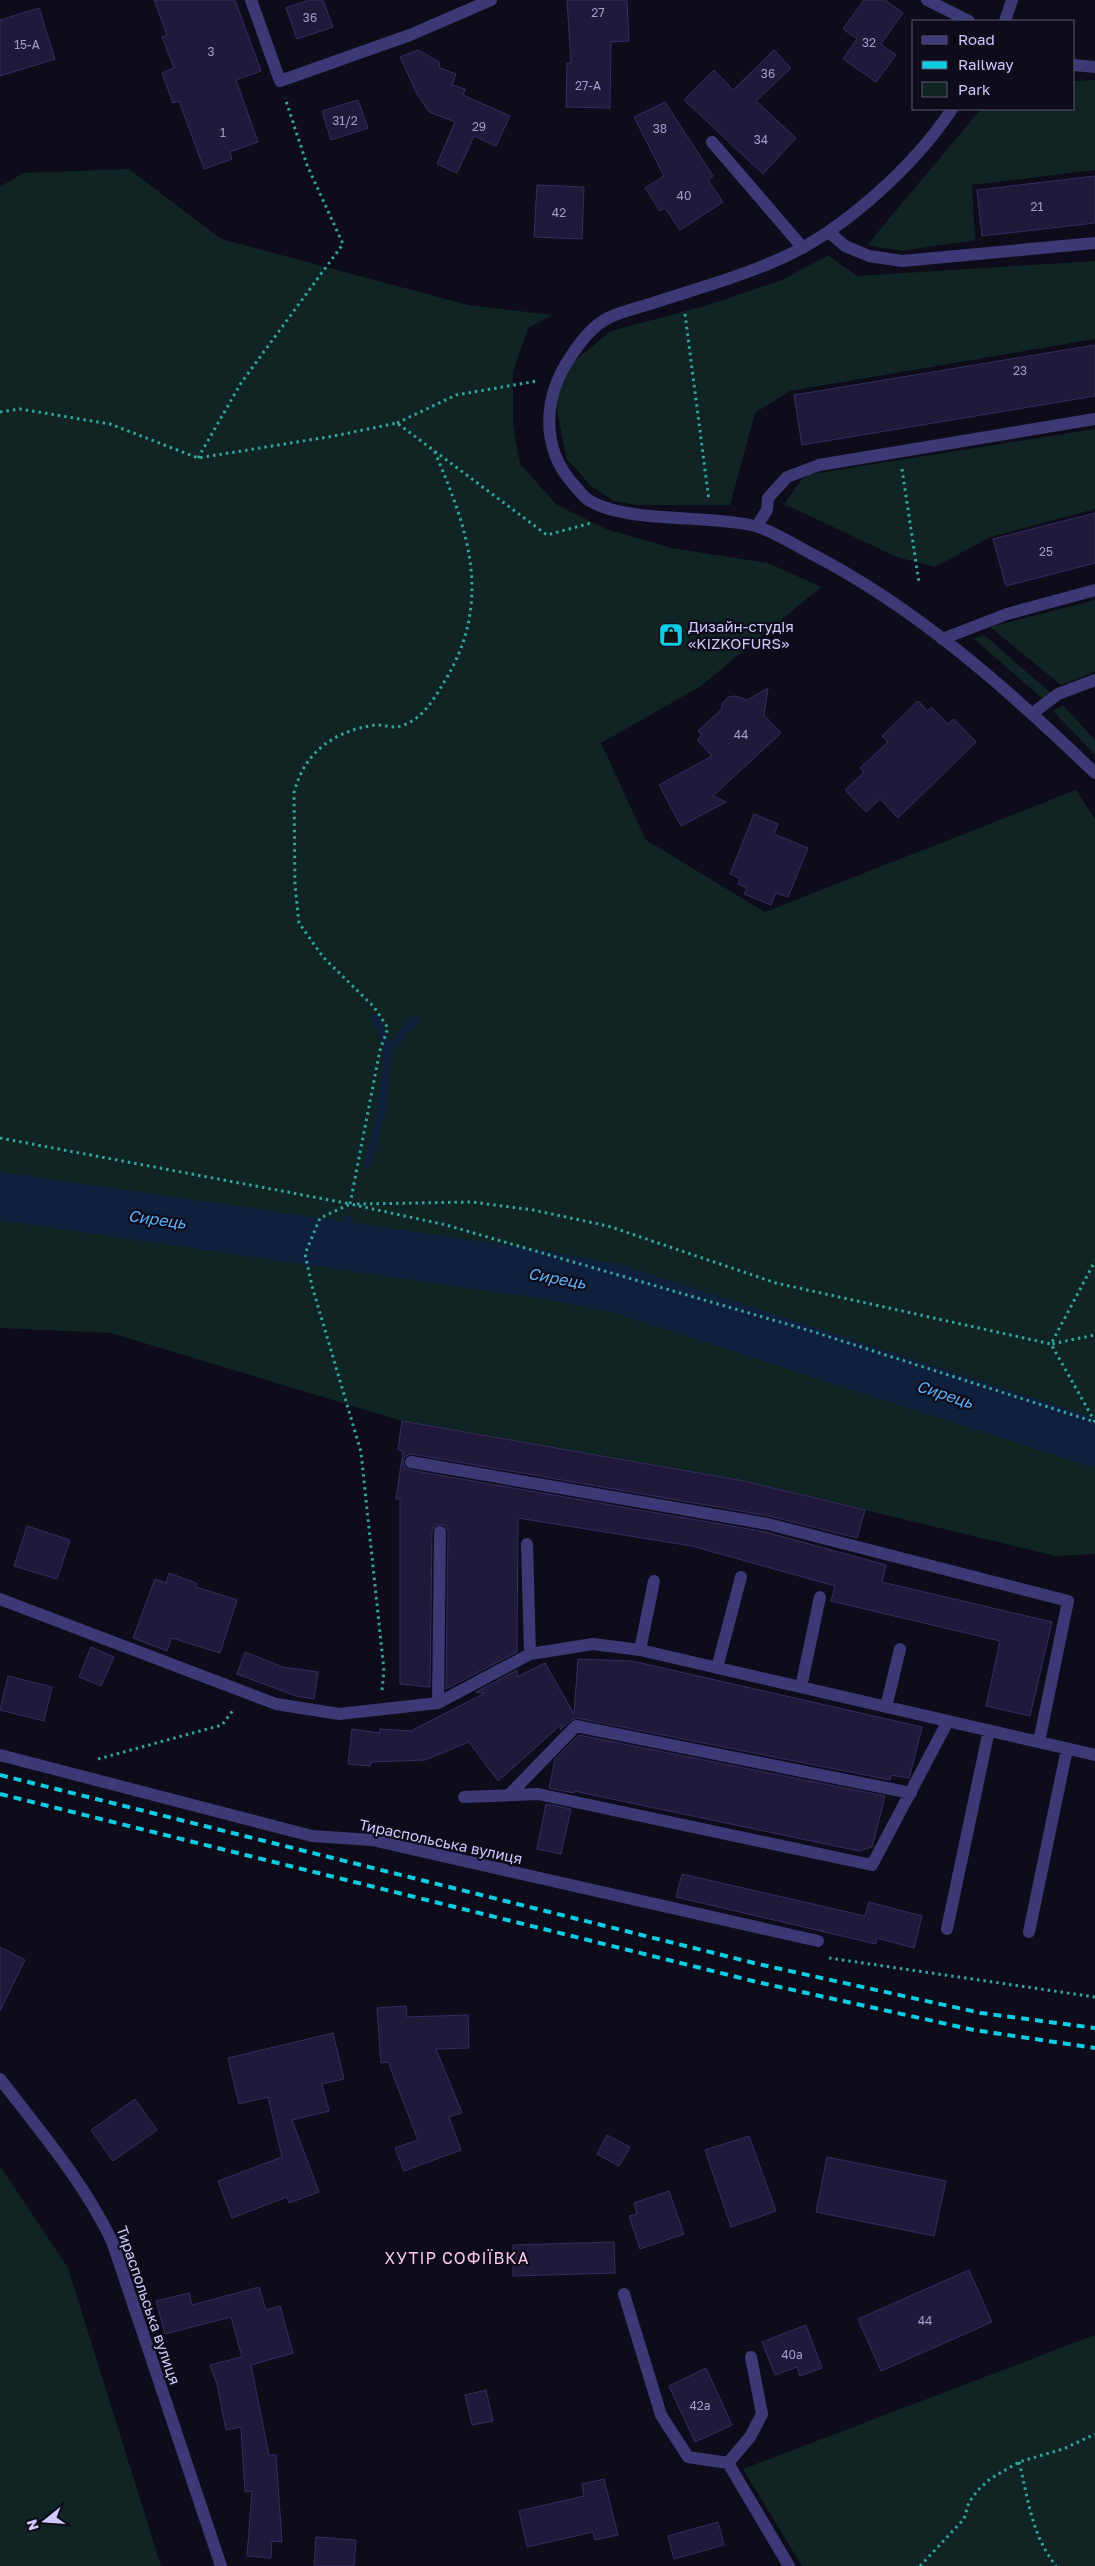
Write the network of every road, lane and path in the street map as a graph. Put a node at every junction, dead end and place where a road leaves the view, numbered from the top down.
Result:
1 (251, 0) edge
2 (491, 0) edge
3 (927, 0) edge
4 (1012, 0) edge
5 (967, 20) edge
6 (1005, 20) edge
7 (1075, 65) edge
8 (1095, 67) edge
9 (280, 81) junction
10 (951, 110) edge
11 (712, 142) dead end
12 (829, 232) junction
13 (1095, 243) edge
14 (803, 248) junction
15 (685, 314) dead end
16 (557, 377) junction
17 (0, 412) edge
18 (1095, 419) edge
19 (397, 423) junction
20 (434, 450) junction
21 (899, 451) junction
22 (198, 458) junction
23 (709, 501) dead end
24 (623, 514) junction
25 (757, 526) junction
26 (919, 583) dead end
27 (1095, 590) edge
28 (942, 639) junction
29 (1095, 680) edge
30 (1033, 713) junction
31 (1095, 773) edge
32 (0, 1138) edge
33 (350, 1204) junction
34 (1095, 1261) edge
35 (1095, 1335) edge
36 (1051, 1344) junction
37 (1095, 1422) edge
38 (411, 1462) dead end
39 (440, 1532) dead end
40 (527, 1544) dead end
41 (741, 1577) dead end
42 (654, 1581) dead end
43 (820, 1596) dead end
44 (0, 1599) edge
45 (900, 1649) dead end
46 (640, 1650) junction
47 (530, 1654) junction
48 (717, 1668) junction
49 (801, 1687) junction
50 (246, 1692) junction
51 (382, 1694) dead end
52 (438, 1703) junction
53 (886, 1707) junction
54 (948, 1721) junction
55 (989, 1730) junction
56 (1039, 1742) junction
57 (1067, 1749) junction
58 (0, 1755) edge
59 (1095, 1755) edge
60 (93, 1761) dead end
61 (911, 1793) junction
62 (509, 1795) junction
63 (464, 1797) dead end
64 (947, 1929) dead end
65 (1029, 1932) dead end
66 (818, 1941) dead end
67 (0, 2079) edge
68 (624, 2294) dead end
69 (751, 2357) dead end
70 (1095, 2434) edge
71 (1019, 2462) junction
72 (728, 2463) junction
73 (221, 2566) edge
74 (789, 2566) edge
75 (920, 2566) edge
76 (1056, 2566) edge

1 - 9 street
2 - 9 street
3 - 5 street
4 - 6 street
7 - 8 street
9 - 22 path
10 - 12 street
11 - 14 street
12 - 13 street
12 - 14 street
14 - 16 street
15 - 23 path
16 - 19 path
16 - 24 street
17 - 22 path
18 - 21 street
19 - 20 path
19 - 22 path
20 - 24 path
20 - 33 path
21 - 25 street
21 - 26 path
24 - 25 street
25 - 28 street
27 - 28 street
28 - 30 street
29 - 30 street
30 - 31 street
32 - 33 path
33 - 36 path
33 - 37 path
33 - 51 path
34 - 36 path
35 - 36 path
36 - 37 path
38 - 56 street
39 - 52 street
40 - 47 street
41 - 48 street
42 - 46 street
43 - 49 street
44 - 50 street
45 - 53 street
46 - 47 street
46 - 48 street
47 - 52 street
48 - 49 street
49 - 53 street
50 - 52 street
50 - 60 path
53 - 54 street
54 - 55 street
54 - 61 street
55 - 56 street
55 - 64 street
56 - 57 street
57 - 59 street
57 - 65 street
58 - 66 street, Тираспольська вулиця
61 - 62 street
61 - 62 street
62 - 63 street
67 - 73 street, Тираспольська вулиця
68 - 72 street
69 - 72 street
70 - 71 path
71 - 75 path
71 - 76 path
72 - 74 street

